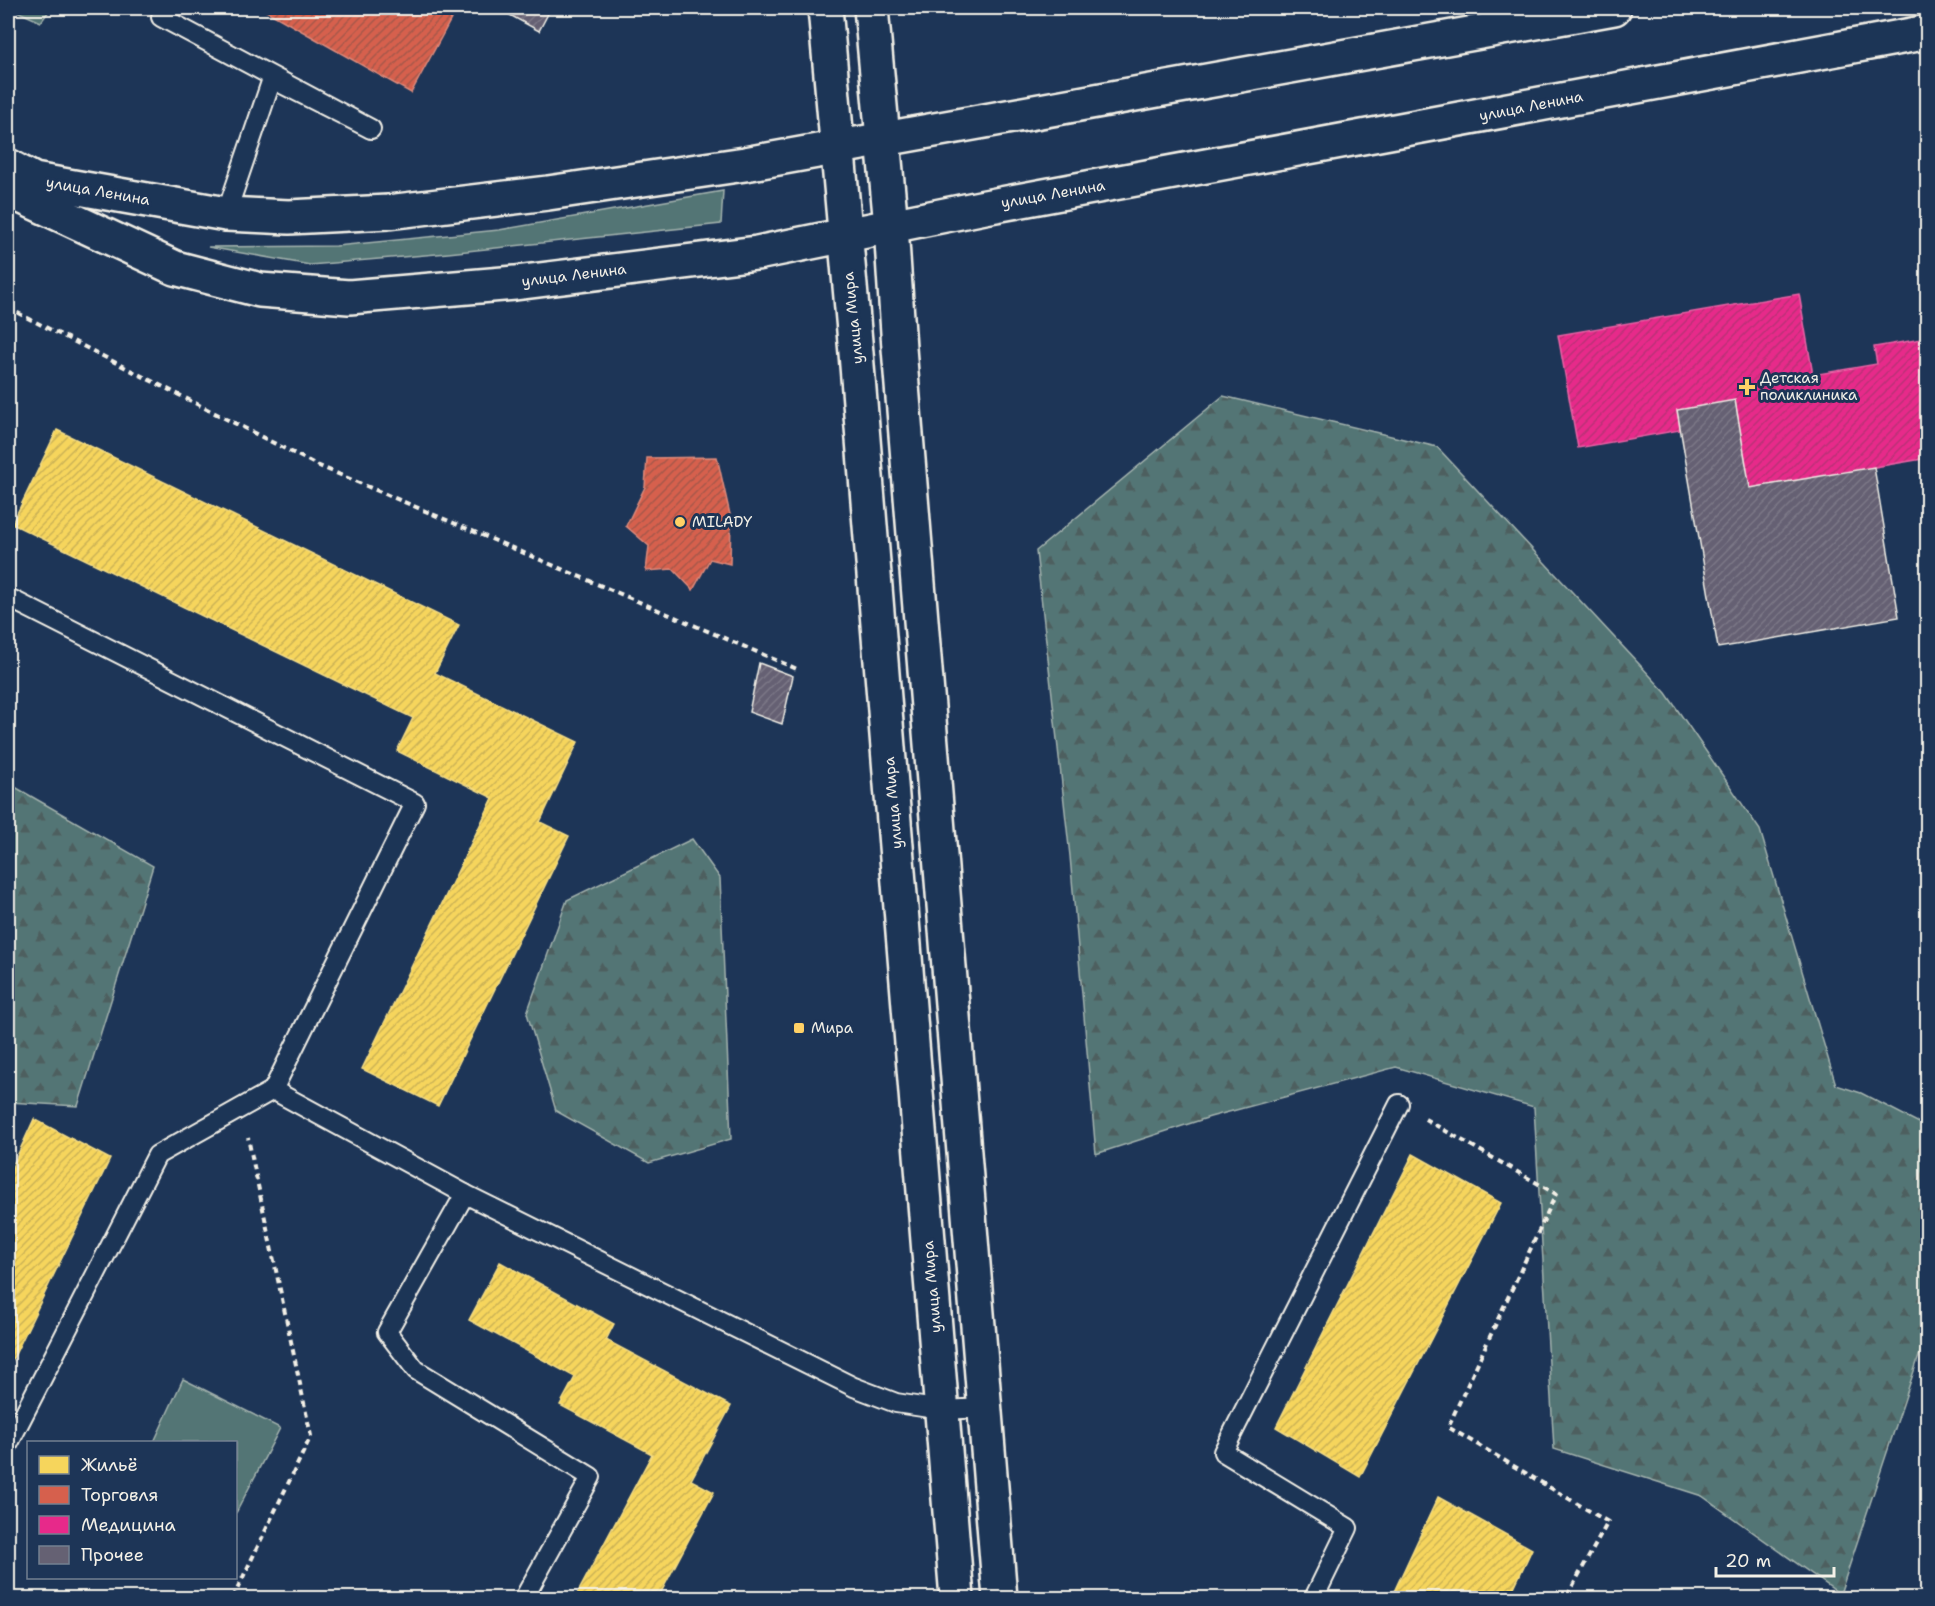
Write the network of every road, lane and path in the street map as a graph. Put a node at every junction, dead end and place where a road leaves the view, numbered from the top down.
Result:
1 (166, 8) edge
2 (825, 8) edge
3 (871, 8) edge
4 (1614, 8) edge
5 (1928, 32) edge
6 (883, 139) junction
7 (837, 148) junction
8 (8, 166) edge
9 (8, 190) edge
10 (226, 214) junction
11 (891, 226) junction
12 (844, 235) junction
13 (8, 308) edge
14 (9, 598) edge
15 (797, 669) dead end
16 (273, 1090) junction
17 (1399, 1104) joint
18 (241, 1108) junction
19 (465, 1194) junction
20 (985, 1408) junction
21 (942, 1410) junction
22 (8, 1445) edge
23 (232, 1599) edge
24 (524, 1599) edge
25 (957, 1599) edge
26 (1000, 1599) edge
27 (1314, 1599) edge
28 (1566, 1599) edge

1 - 10 lane
2 - 7 main road, улица Мира
3 - 6 main road
4 - 6 main road, улица Ленина
5 - 11 main road, улица Ленина
6 - 7 main road, улица Ленина
6 - 11 main road
7 - 10 main road, улица Ленина
7 - 12 main road, улица Мира
8 - 10 main road, улица Ленина
9 - 12 main road, улица Ленина
11 - 12 main road, улица Ленина
11 - 20 main road
12 - 21 main road, улица Мира
13 - 15 path
14 - 16 lane
16 - 18 lane
16 - 19 lane
17 - 27 lane
17 - 28 path
18 - 22 lane
18 - 23 path
19 - 21 lane
19 - 24 lane
20 - 21 lane
20 - 26 main road
21 - 25 main road, улица Мира

